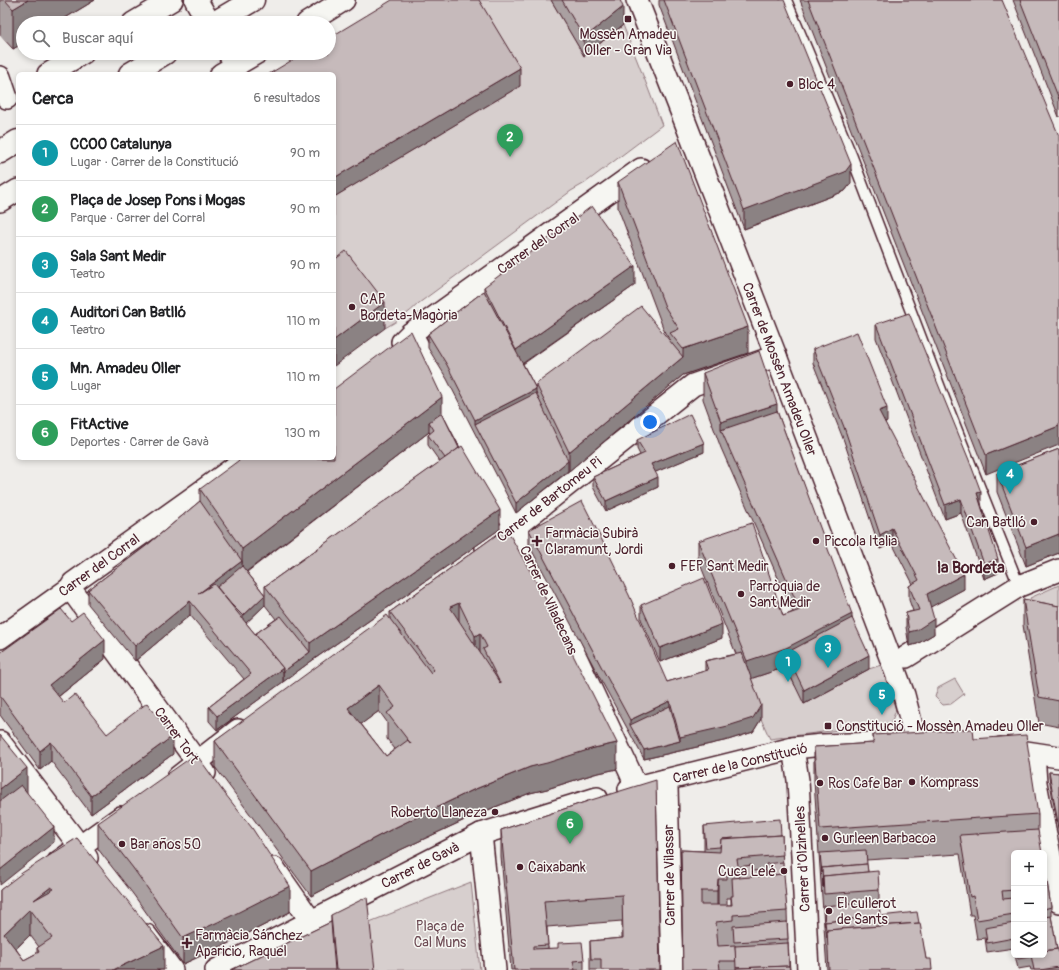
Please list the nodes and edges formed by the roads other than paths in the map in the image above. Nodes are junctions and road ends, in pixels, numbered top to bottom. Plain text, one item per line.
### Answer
1 (172, 0) edge
2 (196, 0) edge
3 (253, 0) edge
4 (344, 0) edge
5 (637, 0) edge
6 (786, 0) edge
7 (145, 16) edge
8 (205, 16) edge
9 (226, 16) edge
10 (318, 16) edge
11 (71, 60) edge
12 (153, 60) edge
13 (239, 60) edge
14 (229, 64) edge
15 (51, 72) edge
16 (133, 72) edge
17 (0, 77) edge
18 (8, 97) edge
19 (16, 142) edge
20 (674, 146) junction
21 (0, 152) edge
22 (16, 191) edge
23 (0, 201) edge
24 (411, 333) junction
25 (385, 355) edge
26 (776, 356) junction
27 (244, 460) edge
28 (515, 527) junction
29 (468, 561) edge
30 (1059, 570) edge
31 (1019, 586) junction
32 (70, 588) junction
33 (0, 638) edge
34 (899, 661) junction
35 (254, 719) edge
36 (916, 741) junction
37 (0, 742) edge
38 (937, 743) edge
39 (985, 746) edge
40 (793, 748) junction
41 (1034, 754) junction
42 (1059, 757) edge
43 (197, 762) junction
44 (665, 780) junction
45 (636, 786) junction
46 (164, 787) edge
47 (217, 790) edge
48 (139, 804) edge
49 (481, 834) junction
50 (80, 846) junction
51 (263, 854) edge
52 (42, 873) edge
53 (99, 873) edge
54 (1059, 902) edge
55 (311, 921) junction
56 (136, 922) edge
57 (172, 970) edge
58 (216, 970) edge
59 (494, 970) edge
60 (672, 970) edge
61 (808, 970) edge

1 - 7 street
2 - 8 main road
3 - 9 main road
4 - 10 street
5 - 20 street, Carrer de Mossèn Amadeu Oller
6 - 31 lane
11 - 15 street
12 - 16 main road
13 - 14 street
17 - 18 street
19 - 21 main road
20 - 24 street, Carrer del Corral
20 - 26 street, Carrer de Mossèn Amadeu Oller
22 - 23 street
24 - 25 street, Carrer del Corral
24 - 28 street, Carrer de Viladecans
26 - 28 street, Carrer de Bartomeu Pi
26 - 34 street, Carrer de Mossèn Amadeu Oller
27 - 32 street, Carrer del Corral
28 - 29 street, Carrer de Bartomeu Pi
28 - 45 street, Carrer de Viladecans
30 - 31 street
31 - 34 street
32 - 33 street, Carrer del Corral
32 - 43 street, Carrer Tort
34 - 36 street, Carrer de Mossèn Amadeu Oller
35 - 43 street
36 - 38 street, Carrer de la Constitució
36 - 40 street, Carrer de la Constitució
37 - 50 street
39 - 41 street
40 - 44 street, Carrer de la Constitució
40 - 61 street, Carrer d'Olzinelles
41 - 42 street
41 - 54 street
43 - 46 street
43 - 47 street, Carrer Tort
44 - 45 street, Carrer de la Constitució
44 - 60 street, Carrer de Vilassar
45 - 49 street, Carrer de Gavà
48 - 50 street
49 - 55 street, Carrer de Gavà
49 - 59 street
50 - 52 street
50 - 53 street
51 - 55 street
55 - 58 street, Carrer de Gavà
56 - 57 street

